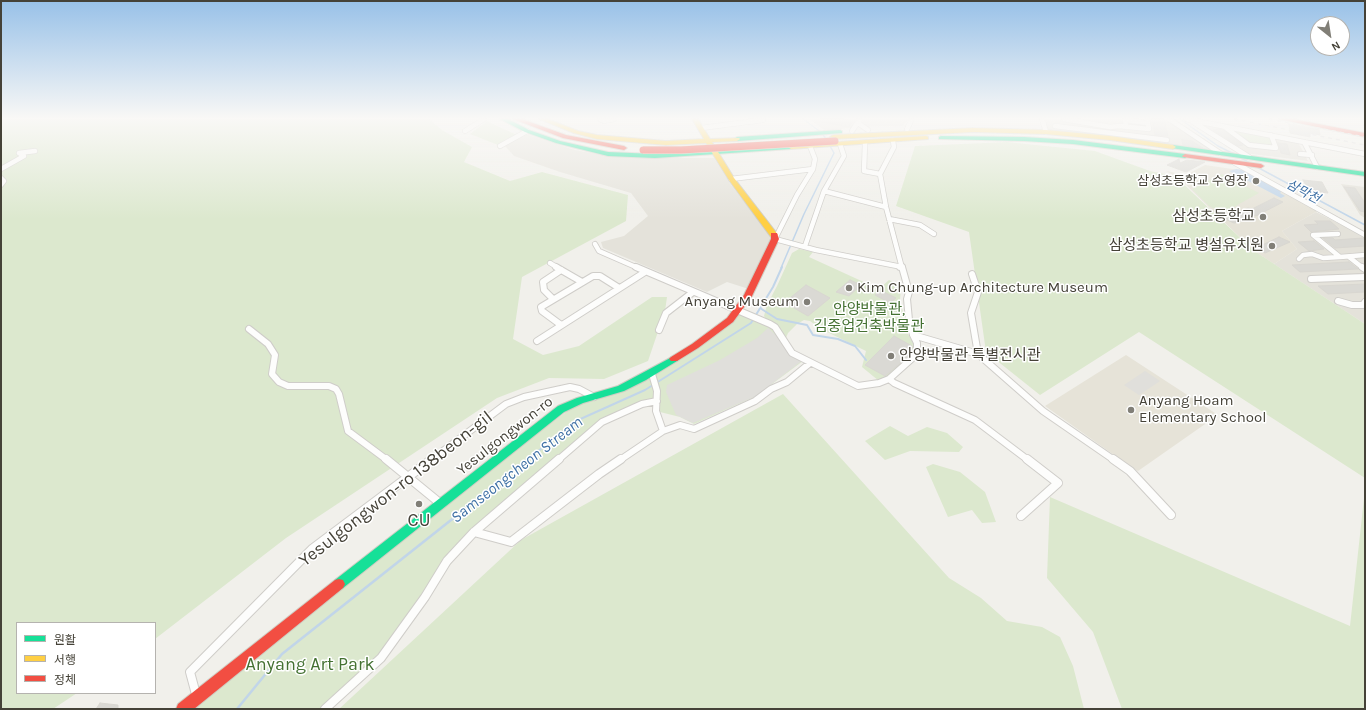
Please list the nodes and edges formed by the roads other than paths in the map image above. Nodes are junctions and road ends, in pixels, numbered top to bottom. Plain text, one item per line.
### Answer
1 (26, 152) edge
2 (600, 152) edge
3 (728, 152) edge
4 (814, 152) edge
5 (842, 152) edge
6 (865, 152) edge
7 (891, 152) edge
8 (1151, 152) edge
9 (1216, 152) edge
10 (1240, 152) edge
11 (1310, 152) edge
12 (716, 153) junction
13 (1222, 153) joint
14 (1300, 154) dead end
15 (1312, 155) junction
16 (1248, 157) junction
17 (1235, 163) junction
18 (1317, 167) junction
19 (1, 169) edge
20 (813, 169) junction
21 (880, 174) junction
22 (1365, 174) edge
23 (1, 178) edge
24 (731, 178) junction
25 (1365, 179) edge
26 (1, 185) edge
27 (824, 191) junction
28 (886, 207) junction
29 (889, 219) junction
30 (934, 234) dead end
31 (1338, 234) dead end
32 (1365, 235) edge
33 (777, 240) junction
34 (595, 244) dead end
35 (805, 246) junction
36 (1365, 255) edge
37 (1340, 257) junction
38 (1349, 257) junction
39 (1299, 259) dead end
40 (550, 263) dead end
41 (902, 267) junction
42 (1365, 269) edge
43 (561, 270) junction
44 (645, 272) junction
45 (972, 274) dead end
46 (1365, 277) edge
47 (1311, 279) dead end
48 (582, 282) junction
49 (619, 288) junction
50 (693, 292) junction
51 (554, 299) junction
52 (1338, 301) dead end
53 (1365, 302) edge
54 (740, 312) junction
55 (561, 325) junction
56 (249, 330) dead end
57 (659, 330) dead end
58 (913, 335) junction
59 (538, 341) dead end
60 (978, 354) junction
61 (810, 363) junction
62 (652, 376) junction
63 (889, 379) junction
64 (594, 397) junction
65 (657, 401) junction
66 (663, 431) junction
67 (408, 476) junction
68 (441, 504) junction
69 (1171, 515) dead end
70 (1022, 516) dead end
71 (474, 532) junction
72 (197, 698) junction
73 (183, 709) edge
74 (325, 709) edge

1 - 19 street
2 - 12 main road
3 - 12 main road
4 - 20 street
5 - 27 street
6 - 21 street
7 - 21 street
8 - 17 main road
9 - 13 main road
10 - 16 street
11 - 15 street
12 - 24 main road
13 - 16 main road
14 - 15 street
15 - 18 street
16 - 18 main road
17 - 25 main road
17 - 32 street
18 - 22 main road
20 - 24 street
20 - 33 street
21 - 28 street
23 - 26 street
24 - 33 main road
27 - 28 street
27 - 35 street
28 - 29 street
29 - 30 street
29 - 41 street
31 - 37 street
33 - 35 street
33 - 54 main road, Yesulgongwon-ro
34 - 44 street
35 - 41 street
36 - 38 street
37 - 38 street
37 - 39 street
38 - 42 street
40 - 43 street
41 - 58 street
43 - 48 street
43 - 51 street
44 - 49 street
44 - 50 street
45 - 60 street
46 - 47 street
48 - 49 street
48 - 51 street
49 - 55 street
50 - 54 street
50 - 57 street
51 - 55 street
52 - 53 street
54 - 61 street
54 - 62 main road, Yesulgongwon-ro
55 - 59 street
56 - 67 street
58 - 60 street
58 - 63 street
60 - 69 street
61 - 63 street
61 - 66 street
62 - 64 main road, Yesulgongwon-ro
62 - 65 street
63 - 70 street
64 - 67 street, Yesulgongwon-ro 138beon-gil
64 - 68 main road, Yesulgongwon-ro
65 - 66 street
65 - 71 street
66 - 71 street
67 - 68 street
67 - 72 street, Yesulgongwon-ro 138beon-gil
68 - 72 main road, Yesulgongwon-ro
71 - 74 street
72 - 73 main road, Yesulgongwon-ro

